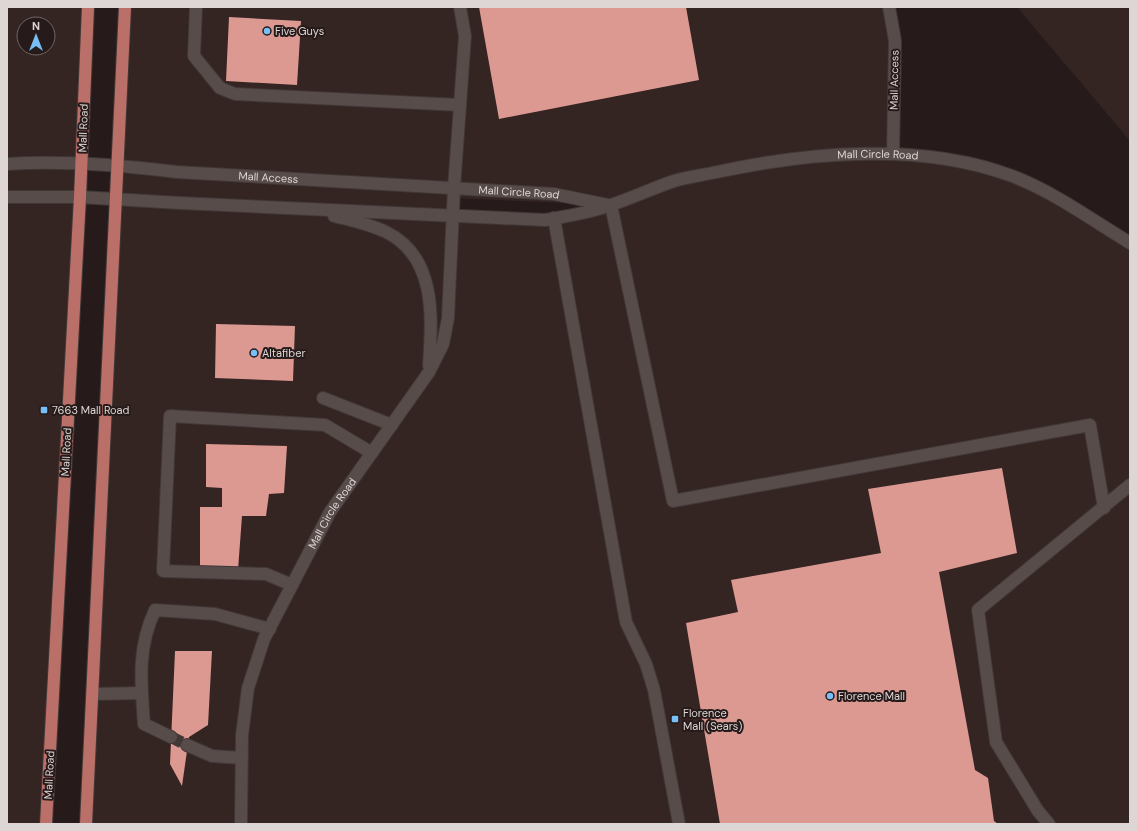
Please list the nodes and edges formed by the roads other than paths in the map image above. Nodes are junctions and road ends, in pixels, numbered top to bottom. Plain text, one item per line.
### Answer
1 (88, 7) edge
2 (125, 7) edge
3 (196, 7) edge
4 (460, 7) edge
5 (889, 7) edge
6 (460, 105) junction
7 (893, 154) junction
8 (82, 163) junction
9 (7, 164) edge
10 (118, 165) junction
11 (454, 188) junction
12 (7, 197) edge
13 (80, 197) junction
14 (117, 199) junction
15 (611, 205) junction
16 (311, 210) junction
17 (453, 216) junction
18 (554, 218) junction
19 (1130, 243) edge
20 (429, 372) junction
21 (322, 398) dead end
22 (392, 425) junction
23 (372, 453) junction
24 (1130, 485) edge
25 (1104, 508) junction
26 (292, 585) junction
27 (270, 629) junction
28 (142, 693) junction
29 (93, 694) junction
30 (171, 737) tunnel mouth
31 (187, 745) tunnel mouth
32 (242, 758) junction
33 (46, 824) edge
34 (86, 824) edge
35 (241, 824) edge
36 (679, 824) edge
37 (1049, 824) edge

1 - 8 main road, Mall Road
2 - 10 main road
3 - 6 street
4 - 6 street
5 - 7 street, Mall Access
6 - 11 street
7 - 15 street, Mall Circle Road
7 - 19 street, Mall Circle Road
8 - 9 street, Mall Access
8 - 10 street, Mall Access
8 - 13 main road, Mall Road
10 - 11 street, Mall Access
10 - 14 main road
11 - 15 street, Mall Circle Road
11 - 17 street, Mall Circle Road
12 - 13 street
13 - 14 street
13 - 33 main road, Mall Road
14 - 16 street
14 - 29 main road
15 - 18 street, Mall Circle Road
15 - 25 street
16 - 17 street
16 - 20 street
17 - 18 street, Mall Circle Road
17 - 20 street, Mall Circle Road
18 - 36 street
20 - 22 street, Mall Circle Road
21 - 22 street
22 - 23 street, Mall Circle Road
23 - 26 street, Mall Circle Road
23 - 26 street
24 - 25 street
25 - 37 street
26 - 27 street, Mall Circle Road
27 - 28 street
27 - 32 street, Mall Circle Road
28 - 29 street
28 - 30 street
29 - 34 main road
31 - 32 street
32 - 35 street, Mall Circle Road

